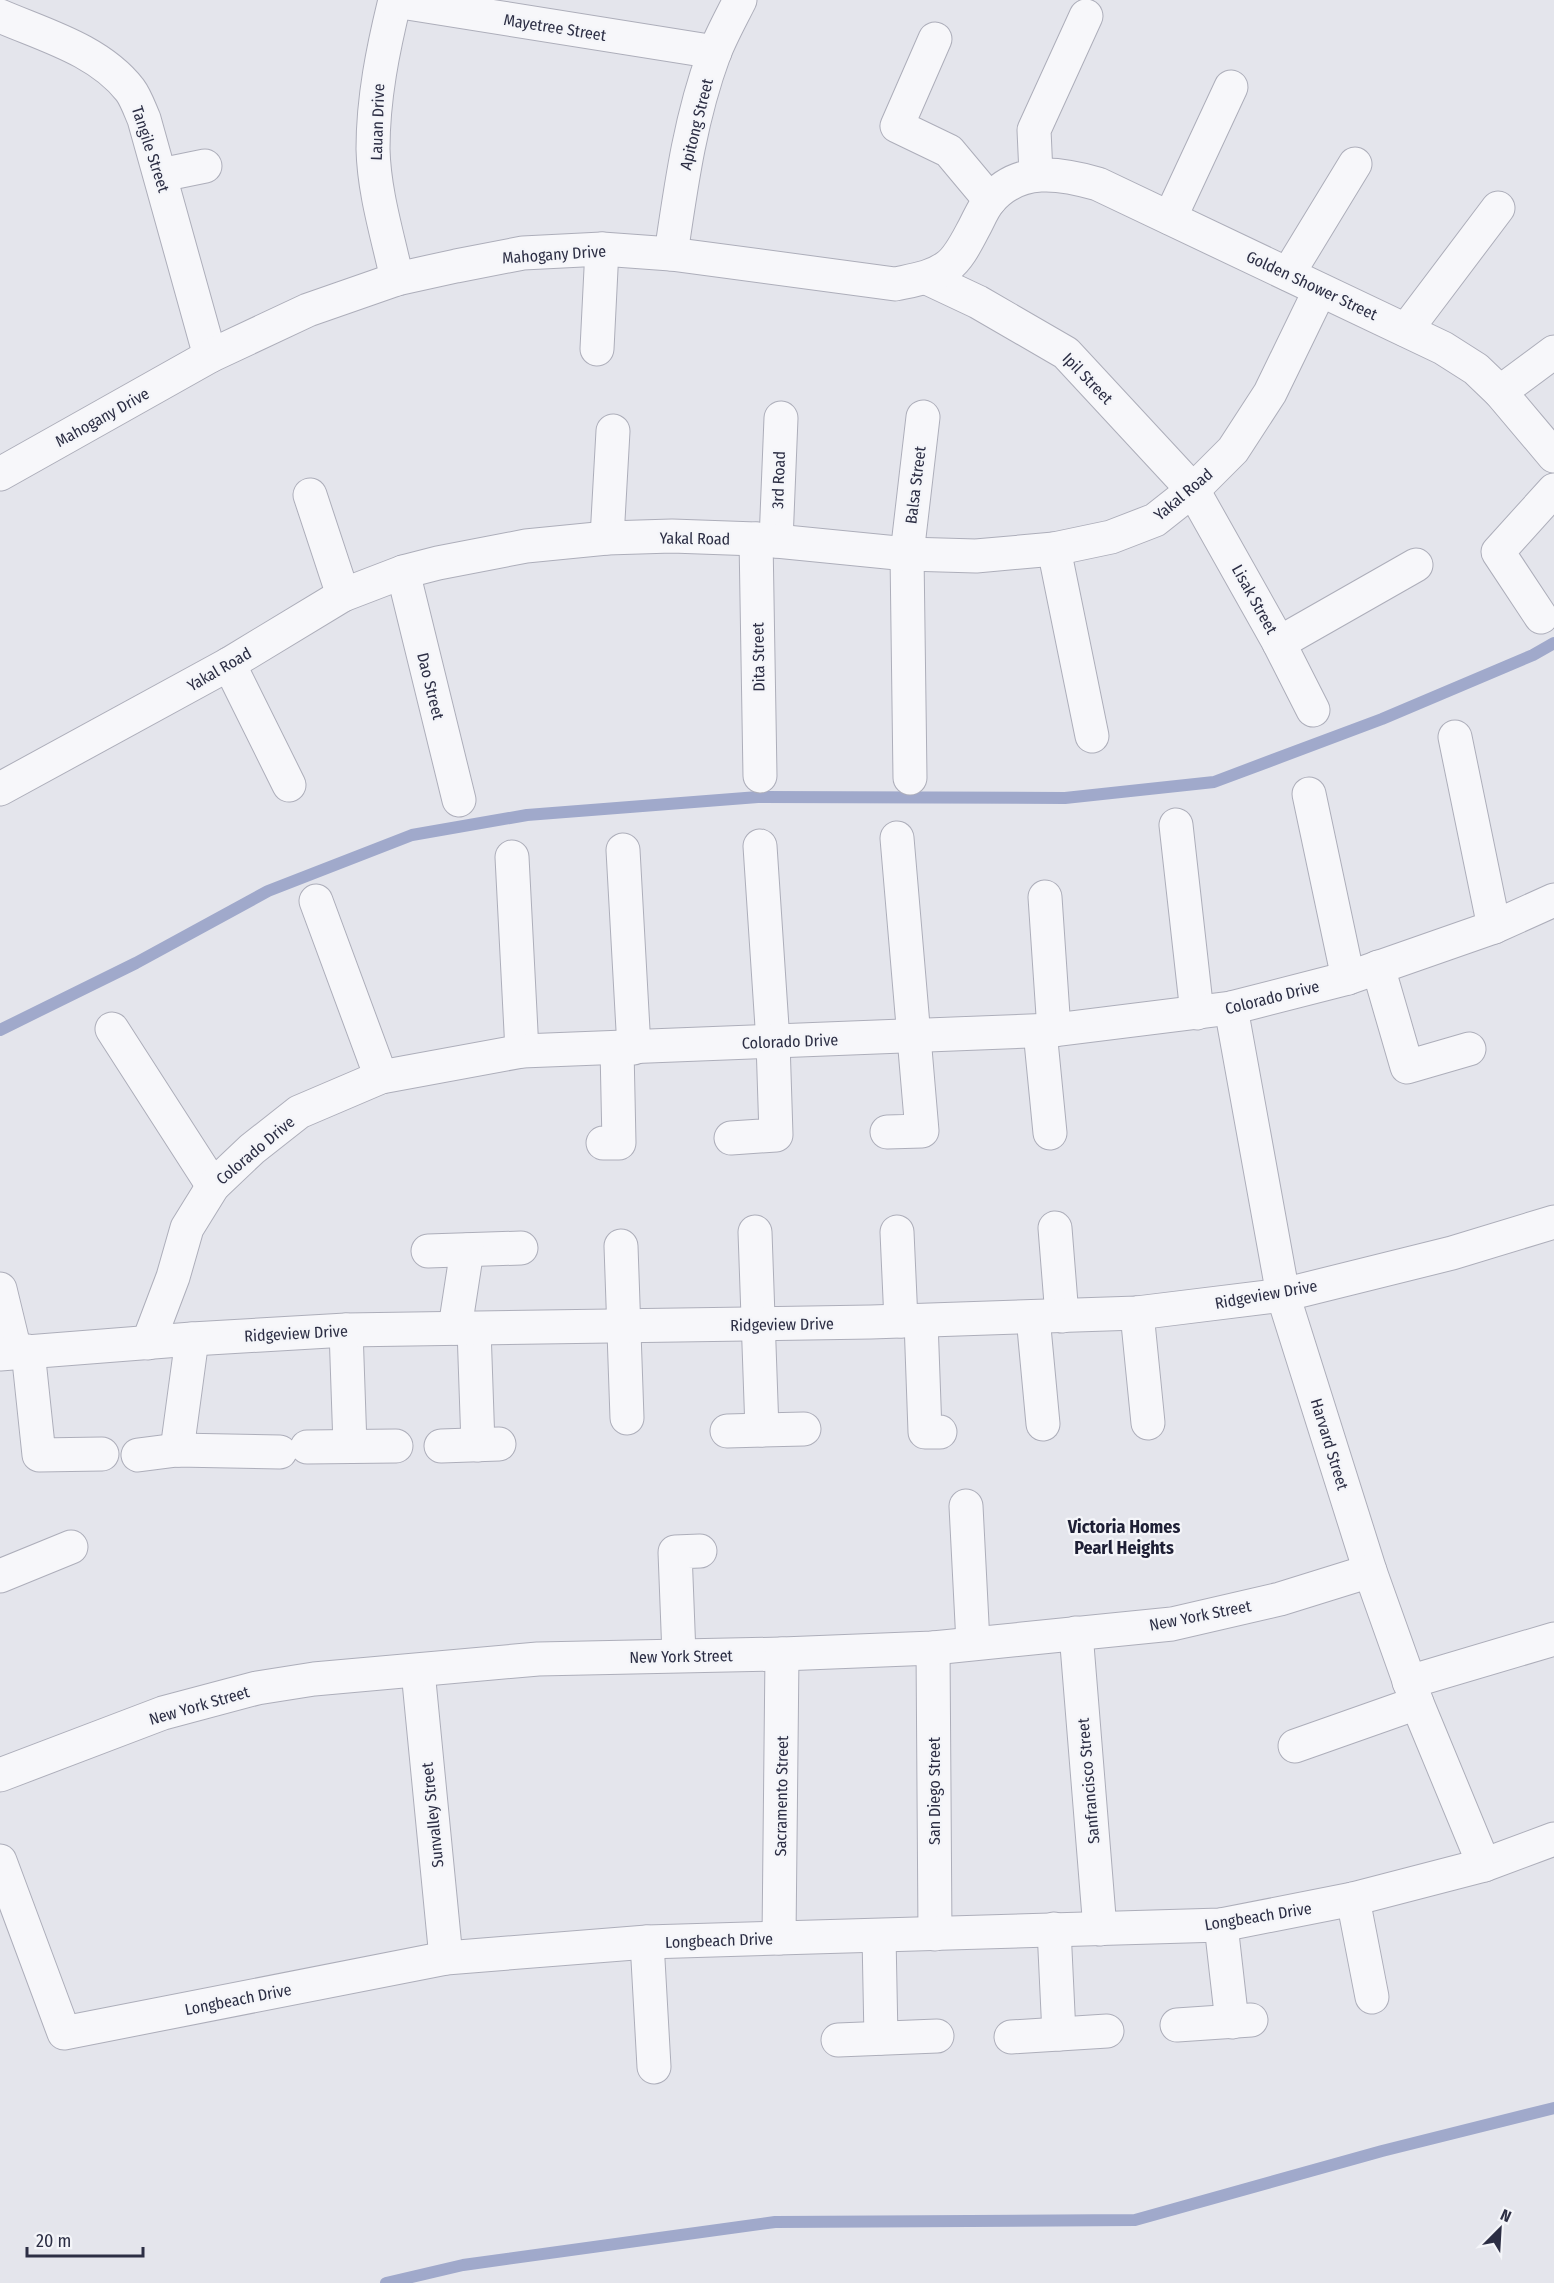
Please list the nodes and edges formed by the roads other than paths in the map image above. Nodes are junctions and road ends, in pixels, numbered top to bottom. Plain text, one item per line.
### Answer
1 (395, 0) edge
2 (740, 0) edge
3 (0, 16) edge
4 (1086, 16) dead end
5 (935, 39) dead end
6 (715, 52) junction
7 (1231, 87) dead end
8 (1355, 164) dead end
9 (205, 165) dead end
10 (1036, 174) junction
11 (161, 175) junction
12 (990, 200) junction
13 (1498, 208) dead end
14 (1170, 218) junction
15 (602, 249) junction
16 (671, 254) junction
17 (1288, 274) junction
18 (927, 278) junction
19 (397, 279) junction
20 (1320, 290) junction
21 (1407, 330) junction
22 (597, 349) dead end
23 (1554, 352) edge
24 (210, 356) junction
25 (1500, 392) junction
26 (923, 417) dead end
27 (781, 418) dead end
28 (613, 431) dead end
29 (1554, 456) edge
30 (0, 474) edge
31 (1193, 490) junction
32 (1554, 490) edge
33 (310, 495) dead end
34 (607, 538) junction
35 (766, 540) junction
36 (1054, 549) junction
37 (907, 554) junction
38 (1416, 565) dead end
39 (403, 572) junction
40 (342, 595) junction
41 (1541, 617) dead end
42 (1279, 643) junction
43 (229, 664) junction
44 (1313, 710) dead end
45 (1092, 736) dead end
46 (1455, 737) dead end
47 (760, 776) dead end
48 (910, 778) dead end
49 (289, 785) dead end
50 (0, 789) edge
51 (1309, 794) dead end
52 (459, 800) dead end
53 (1176, 825) dead end
54 (897, 838) dead end
55 (760, 846) dead end
56 (623, 850) dead end
57 (512, 857) dead end
58 (1045, 897) dead end
59 (1554, 900) edge
60 (316, 901) dead end
61 (1494, 927) junction
62 (1363, 972) junction
63 (1231, 1008) junction
64 (1197, 1013) junction
65 (112, 1029) dead end
66 (1047, 1031) junction
67 (913, 1037) junction
68 (773, 1042) junction
69 (625, 1048) junction
70 (1469, 1049) dead end
71 (522, 1051) junction
72 (381, 1077) junction
73 (887, 1132) dead end
74 (1050, 1133) dead end
75 (731, 1138) dead end
76 (603, 1143) dead end
77 (213, 1186) junction
78 (1554, 1222) edge
79 (1055, 1228) dead end
80 (755, 1232) dead end
81 (897, 1232) dead end
82 (621, 1246) dead end
83 (520, 1248) dead end
84 (467, 1250) junction
85 (428, 1251) dead end
86 (0, 1289) edge
87 (1283, 1295) junction
88 (1137, 1313) junction
89 (1048, 1316) junction
90 (911, 1321) junction
91 (757, 1324) junction
92 (624, 1327) junction
93 (464, 1329) junction
94 (346, 1330) junction
95 (192, 1339) junction
96 (148, 1342) junction
97 (14, 1352) edge
98 (627, 1418) dead end
99 (1148, 1423) dead end
100 (1042, 1424) dead end
101 (762, 1430) junction
102 (804, 1430) dead end
103 (726, 1431) dead end
104 (940, 1432) dead end
105 (350, 1446) junction
106 (396, 1446) dead end
107 (441, 1446) dead end
108 (177, 1450) junction
109 (102, 1454) dead end
110 (138, 1455) dead end
111 (966, 1506) dead end
112 (71, 1547) dead end
113 (700, 1551) dead end
114 (1370, 1570) junction
115 (0, 1576) edge
116 (1076, 1633) junction
117 (1554, 1640) edge
118 (973, 1643) junction
119 (933, 1648) junction
120 (782, 1654) junction
121 (679, 1655) junction
122 (418, 1671) junction
123 (1413, 1692) junction
124 (1295, 1746) dead end
125 (0, 1775) edge
126 (1554, 1839) edge
127 (0, 1861) edge
128 (1484, 1864) junction
129 (1353, 1899) junction
130 (1221, 1925) junction
131 (1054, 1929) junction
132 (1100, 1929) junction
133 (935, 1934) junction
134 (879, 1936) junction
135 (779, 1938) junction
136 (647, 1942) junction
137 (446, 1958) junction
138 (1372, 1997) dead end
139 (1177, 2025) dead end
140 (1107, 2031) dead end
141 (1059, 2034) junction
142 (937, 2036) dead end
143 (1011, 2037) dead end
144 (881, 2038) junction
145 (838, 2040) dead end
146 (654, 2067) dead end

1 - 6 street, Mayetree Street
1 - 19 street, Lauan Drive
2 - 6 street, Apitong Street
3 - 11 street, Tangile Street
4 - 10 street
5 - 12 street
6 - 16 street, Apitong Street
7 - 14 street
8 - 17 street
9 - 11 street
10 - 12 street, Mahogany Drive
10 - 14 street, Golden Shower Street
11 - 24 street, Tangile Street
12 - 18 street, Mahogany Drive
13 - 21 street
14 - 17 street, Golden Shower Street
15 - 16 street, Mahogany Drive
15 - 19 street, Mahogany Drive
15 - 22 street
16 - 18 street, Mahogany Drive
17 - 20 street, Golden Shower Street
18 - 31 street, Ipil Street
19 - 24 street, Mahogany Drive
20 - 21 street, Golden Shower Street
20 - 31 street, Yakal Road
21 - 25 street, Golden Shower Street
23 - 25 street
24 - 30 street, Mahogany Drive
25 - 29 street, Golden Shower Street
26 - 37 street, Balsa Street
27 - 35 street, 3rd Road
28 - 34 street
31 - 36 street, Yakal Road
31 - 42 street, Lisak Street
32 - 41 street
33 - 40 street
34 - 35 street, Yakal Road
34 - 39 street, Yakal Road
35 - 37 street, Yakal Road
35 - 47 street, Dita Street
36 - 37 street, Yakal Road
36 - 45 street
37 - 48 street, Balsa Street
38 - 42 street
39 - 40 street, Yakal Road
39 - 52 street, Dao Street
40 - 43 street, Yakal Road
42 - 44 street, Lisak Street
43 - 49 street
43 - 50 street, Yakal Road
46 - 61 street
51 - 62 street
53 - 64 street
54 - 67 street
55 - 68 street
56 - 69 street
57 - 71 street
58 - 66 street
59 - 61 street, Colorado Drive
60 - 72 street
61 - 62 street, Colorado Drive
62 - 63 street, Colorado Drive
62 - 70 street
63 - 64 street, Colorado Drive
63 - 87 street, Harvard Street
64 - 66 street, Colorado Drive
65 - 77 street
66 - 67 street, Colorado Drive
66 - 74 street
67 - 68 street, Colorado Drive
67 - 73 street
68 - 69 street, Colorado Drive
68 - 75 street
69 - 71 street, Colorado Drive
69 - 76 street
71 - 72 street, Colorado Drive
72 - 77 street, Colorado Drive
77 - 96 street, Colorado Drive
78 - 87 street, Ridgeview Drive
79 - 89 street
80 - 91 street
81 - 90 street
82 - 92 street
83 - 84 street
84 - 85 street
84 - 93 street
86 - 97 street
87 - 88 street, Ridgeview Drive
87 - 114 street, Harvard Street
88 - 89 street, Ridgeview Drive
88 - 99 street
89 - 90 street, Ridgeview Drive
89 - 100 street
90 - 91 street, Ridgeview Drive
90 - 104 street
91 - 92 street, Ridgeview Drive
91 - 101 street
92 - 93 street, Ridgeview Drive
92 - 98 street
93 - 94 street, Ridgeview Drive
93 - 107 street
94 - 95 street, Ridgeview Drive
94 - 105 street
95 - 96 street, Ridgeview Drive
95 - 108 street
96 - 97 street, Ridgeview Drive
97 - 109 street
101 - 102 street
101 - 103 street
105 - 106 street
105 - 108 street
108 - 110 street
111 - 118 street
112 - 115 street
113 - 121 street
114 - 116 street, New York Street
114 - 123 street, Harvard Street
116 - 118 street, New York Street
116 - 132 street, Sanfrancisco Street
117 - 123 street
118 - 119 street, New York Street
119 - 120 street, New York Street
119 - 133 street, San Diego Street
120 - 121 street, New York Street
120 - 135 street, Sacramento Street
121 - 122 street, New York Street
122 - 125 street, New York Street
122 - 137 street, Sunvalley Street
123 - 124 street
123 - 128 street, Harvard Street
126 - 128 street, Longbeach Drive
127 - 137 street, Longbeach Drive
128 - 129 street, Longbeach Drive
129 - 130 street, Longbeach Drive
129 - 138 street
130 - 132 street, Longbeach Drive
130 - 139 street
131 - 132 street, Longbeach Drive
131 - 133 street, Longbeach Drive
131 - 141 street
133 - 134 street, Longbeach Drive
134 - 135 street, Longbeach Drive
134 - 144 street
135 - 136 street, Longbeach Drive
136 - 137 street, Longbeach Drive
136 - 146 street
140 - 141 street
141 - 143 street
142 - 144 street
144 - 145 street

